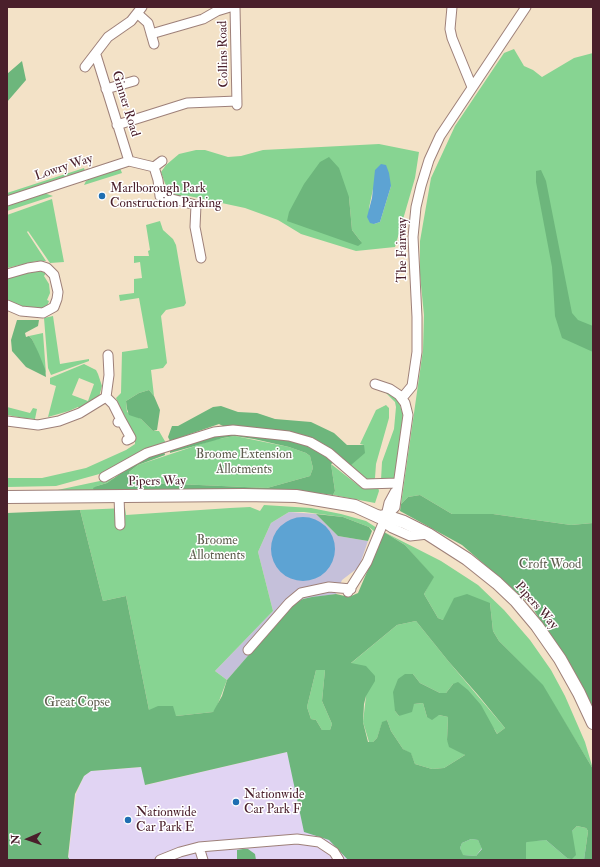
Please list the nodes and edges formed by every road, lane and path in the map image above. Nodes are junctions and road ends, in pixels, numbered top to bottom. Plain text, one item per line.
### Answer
1 (230, 7) edge
2 (235, 7) edge
3 (452, 7) edge
4 (526, 7) edge
5 (140, 10) edge
6 (151, 34) junction
7 (154, 44) dead end
8 (96, 55) junction
9 (85, 67) dead end
10 (134, 81) dead end
11 (472, 87) junction
12 (106, 89) junction
13 (117, 125) junction
14 (162, 161) dead end
15 (133, 162) junction
16 (154, 167) junction
17 (7, 201) edge
18 (201, 258) dead end
19 (7, 274) edge
20 (7, 304) edge
21 (108, 355) dead end
22 (375, 384) dead end
23 (106, 397) junction
24 (402, 398) junction
25 (7, 421) edge
26 (127, 440) dead end
27 (104, 477) dead end
28 (398, 486) junction
29 (119, 496) junction
30 (7, 497) edge
31 (386, 516) junction
32 (120, 525) dead end
33 (248, 650) dead end
34 (593, 723) edge
35 (199, 847) junction
36 (160, 860) edge
37 (204, 860) edge
38 (339, 860) edge

1 - 6 street, Collins Road
2 - 13 street, Collins Road
3 - 11 street
4 - 11 street, The Fairway
5 - 6 street
5 - 8 street
6 - 7 street
8 - 9 street
8 - 12 street, Ginner Road
10 - 12 street
11 - 24 street, The Fairway
12 - 13 street, Ginner Road
13 - 15 street, Ginner Road
14 - 16 street
15 - 16 street
15 - 17 street, Lowry Way
16 - 18 street
19 - 20 street
21 - 23 street
22 - 24 street
23 - 25 street
23 - 26 street
24 - 28 street
27 - 28 street
28 - 31 street
29 - 30 main road, Pipers Way
29 - 31 main road, Pipers Way
29 - 32 street
31 - 33 street
31 - 34 main road, Pipers Way
35 - 36 street
35 - 37 street
35 - 38 street

